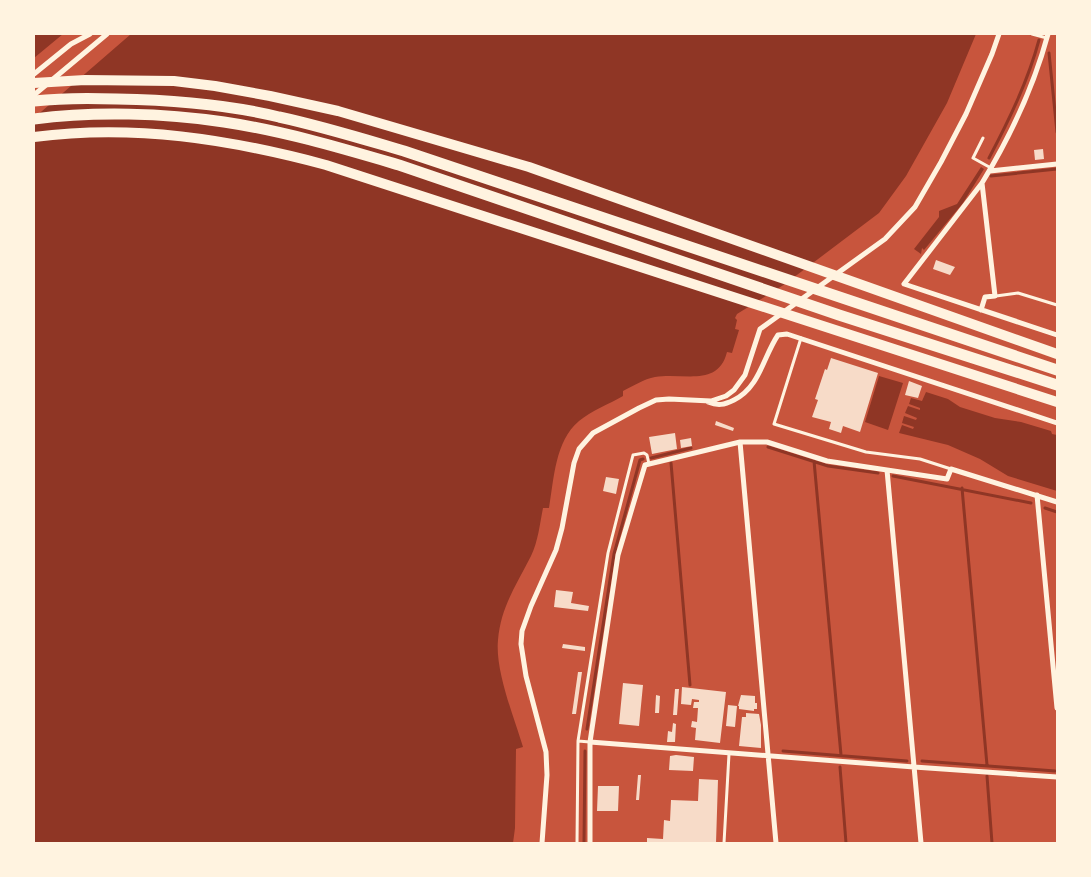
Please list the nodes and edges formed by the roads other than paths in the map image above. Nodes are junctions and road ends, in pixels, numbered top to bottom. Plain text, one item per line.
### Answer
1 (90, 34) edge
2 (107, 34) edge
3 (1000, 34) edge
4 (1032, 34) edge
5 (1047, 36) edge
6 (34, 74) edge
7 (34, 84) edge
8 (34, 95) edge
9 (34, 101) edge
10 (34, 119) edge
11 (34, 137) edge
12 (983, 138) dead end
13 (1057, 164) edge
14 (991, 169) junction
15 (982, 183) junction
16 (995, 296) junction
17 (1057, 305) edge
18 (981, 310) junction
19 (1057, 335) edge
20 (801, 338) junction
21 (1057, 354) edge
22 (1057, 370) edge
23 (1057, 385) edge
24 (700, 400) junction
25 (1057, 402) edge
26 (1057, 423) edge
27 (740, 442) junction
28 (648, 464) junction
29 (951, 469) junction
30 (887, 470) junction
31 (1037, 495) junction
32 (1057, 502) edge
33 (1057, 708) edge
34 (578, 742) junction
35 (590, 742) junction
36 (729, 754) junction
37 (769, 757) junction
38 (914, 767) junction
39 (1057, 777) edge
40 (542, 843) edge
41 (578, 843) edge
42 (590, 843) edge
43 (724, 843) edge
44 (776, 843) edge
45 (921, 843) edge

1 - 6 street
2 - 8 street
3 - 24 street
4 - 5 lane
5 - 14 street
7 - 21 highway
9 - 22 highway
10 - 23 highway
11 - 25 highway
12 - 14 lane
13 - 14 street
14 - 15 street
15 - 16 street
15 - 18 street
16 - 17 lane
16 - 18 street
18 - 19 street
20 - 24 street
20 - 26 street
20 - 29 lane
24 - 40 street
27 - 28 street
27 - 30 street
27 - 37 street
28 - 34 lane
28 - 35 street
29 - 30 street
29 - 31 street
30 - 38 street
31 - 32 street
31 - 33 street
34 - 35 lane
34 - 41 lane
35 - 36 street
35 - 42 street
36 - 37 street
36 - 43 lane
37 - 38 street
37 - 44 street
38 - 39 street
38 - 45 street

